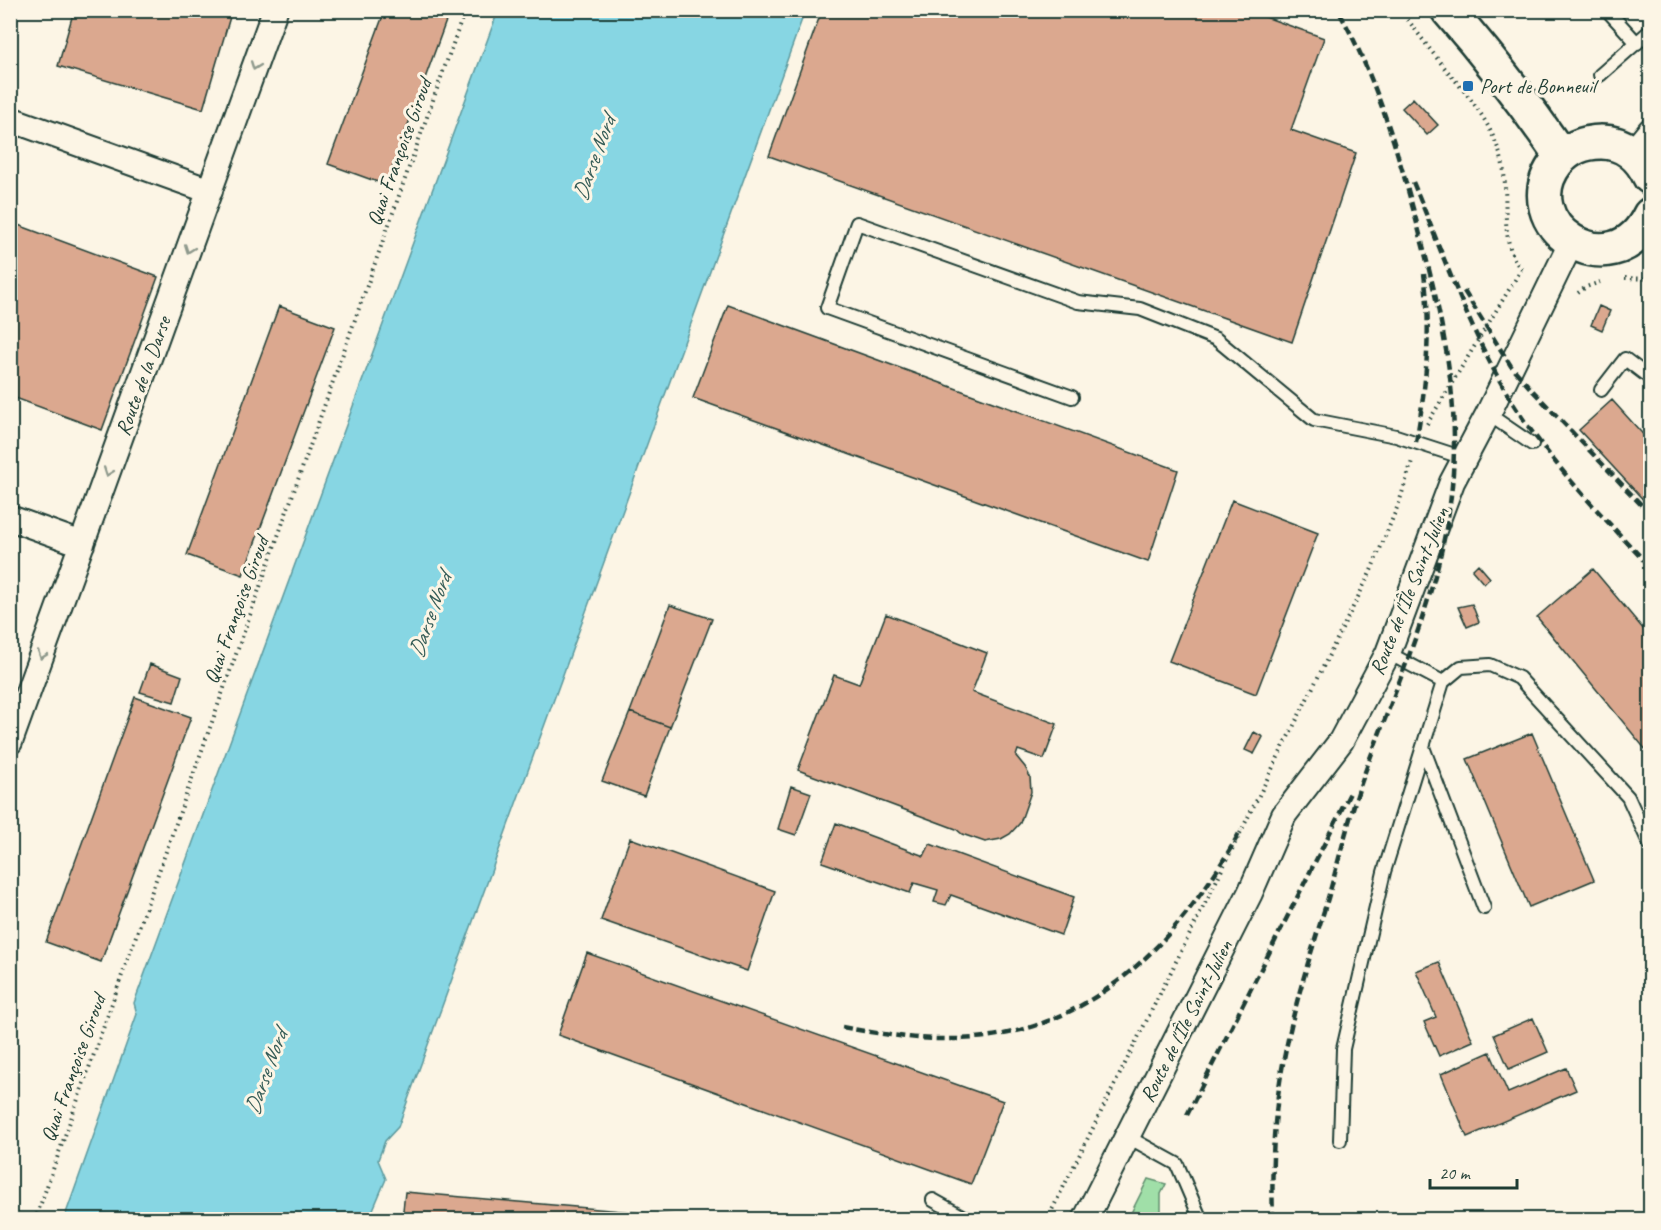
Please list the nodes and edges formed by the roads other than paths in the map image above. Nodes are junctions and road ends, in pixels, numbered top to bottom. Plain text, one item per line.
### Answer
1 (275, 10) edge
2 (1448, 10) edge
3 (1607, 10) edge
4 (1650, 31) edge
5 (1637, 43) junction
6 (1600, 75) dead end
7 (10, 119) edge
8 (1644, 153) edge
9 (1562, 156) junction
10 (210, 191) junction
11 (1645, 235) edge
12 (1571, 243) junction
13 (1650, 378) edge
14 (1601, 390) dead end
15 (1072, 397) dead end
16 (1488, 414) junction
17 (1532, 444) dead end
18 (1464, 458) junction
19 (10, 518) edge
20 (82, 544) junction
21 (1388, 653) junction
22 (1443, 682) junction
23 (10, 742) edge
24 (1423, 747) junction
25 (1650, 846) edge
26 (1484, 908) dead end
27 (1128, 1137) junction
28 (1340, 1140) dead end
29 (933, 1200) dead end
30 (969, 1220) edge
31 (1085, 1220) edge
32 (1201, 1220) edge

1 -> 10 street, Route de la Darse
2 - 9 main road
3 - 5 lane
4 - 5 lane
5 - 6 lane
7 - 10 street
8 - 9 main road
9 - 12 main road
10 -> 20 street, Route de la Darse
11 - 12 main road
12 - 16 street, Route de l'Île Saint-Julien
13 - 14 lane
15 - 18 lane
16 - 17 lane
16 - 18 street, Route de l'Île Saint-Julien
18 - 21 street, Route de l'Île Saint-Julien
19 - 20 street
20 -> 23 street, Route de la Darse
21 - 22 lane
21 - 27 street, Route de l'Île Saint-Julien
22 - 24 lane
22 - 25 lane
24 - 26 lane
24 - 28 lane
27 - 31 street, Route de l'Île Saint-Julien
27 - 32 lane
29 - 30 lane

